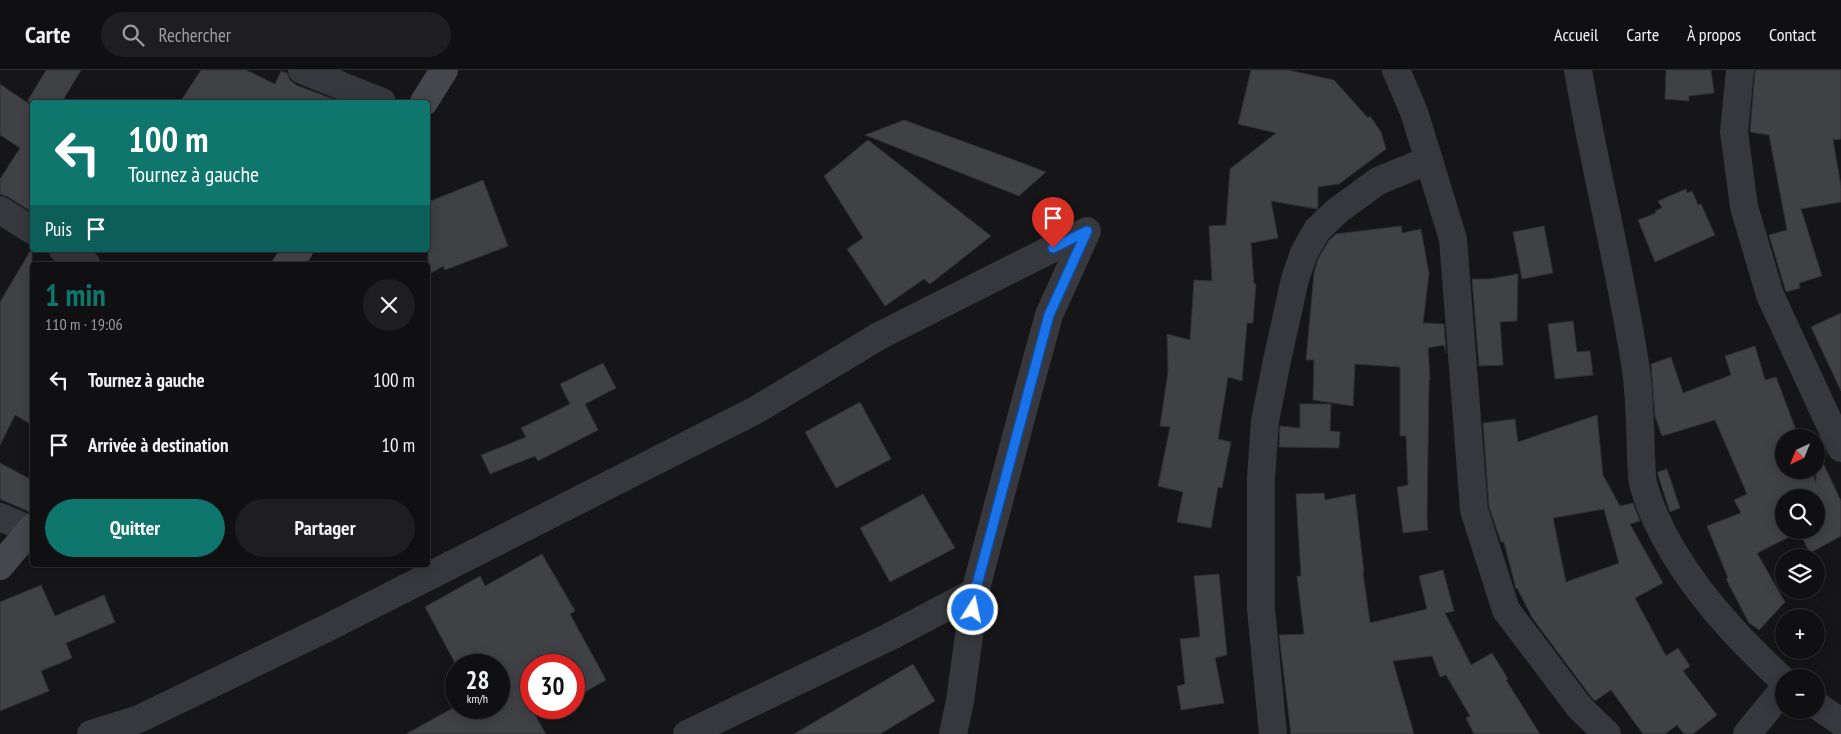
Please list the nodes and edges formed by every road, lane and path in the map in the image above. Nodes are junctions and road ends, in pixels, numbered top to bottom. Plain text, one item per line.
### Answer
1 (302, 70) edge
2 (444, 70) edge
3 (1396, 70) edge
4 (1578, 70) edge
5 (1740, 70) edge
6 (377, 100) edge
7 (425, 100) edge
8 (1429, 160) junction
9 (0, 210) edge
10 (30, 229) edge
11 (67, 252) edge
12 (297, 252) edge
13 (82, 262) edge
14 (289, 262) edge
15 (1841, 448) edge
16 (0, 517) edge
17 (30, 528) edge
18 (30, 531) edge
19 (0, 566) edge
20 (975, 592) junction
21 (1775, 673) edge
22 (1775, 700) edge
23 (1825, 711) edge
24 (1841, 722) edge
25 (91, 734) edge
26 (687, 734) edge
27 (952, 734) edge
28 (1273, 734) edge
29 (1606, 734) edge
30 (1747, 734) edge

1 - 6 street
2 - 7 street
3 - 8 street
4 - 21 street
5 - 15 street
8 - 28 street
8 - 29 street
9 - 10 street
11 - 13 street
12 - 14 street
16 - 17 street
18 - 19 street
20 - 25 street
20 - 26 street
20 - 27 street
22 - 30 street
23 - 24 street

